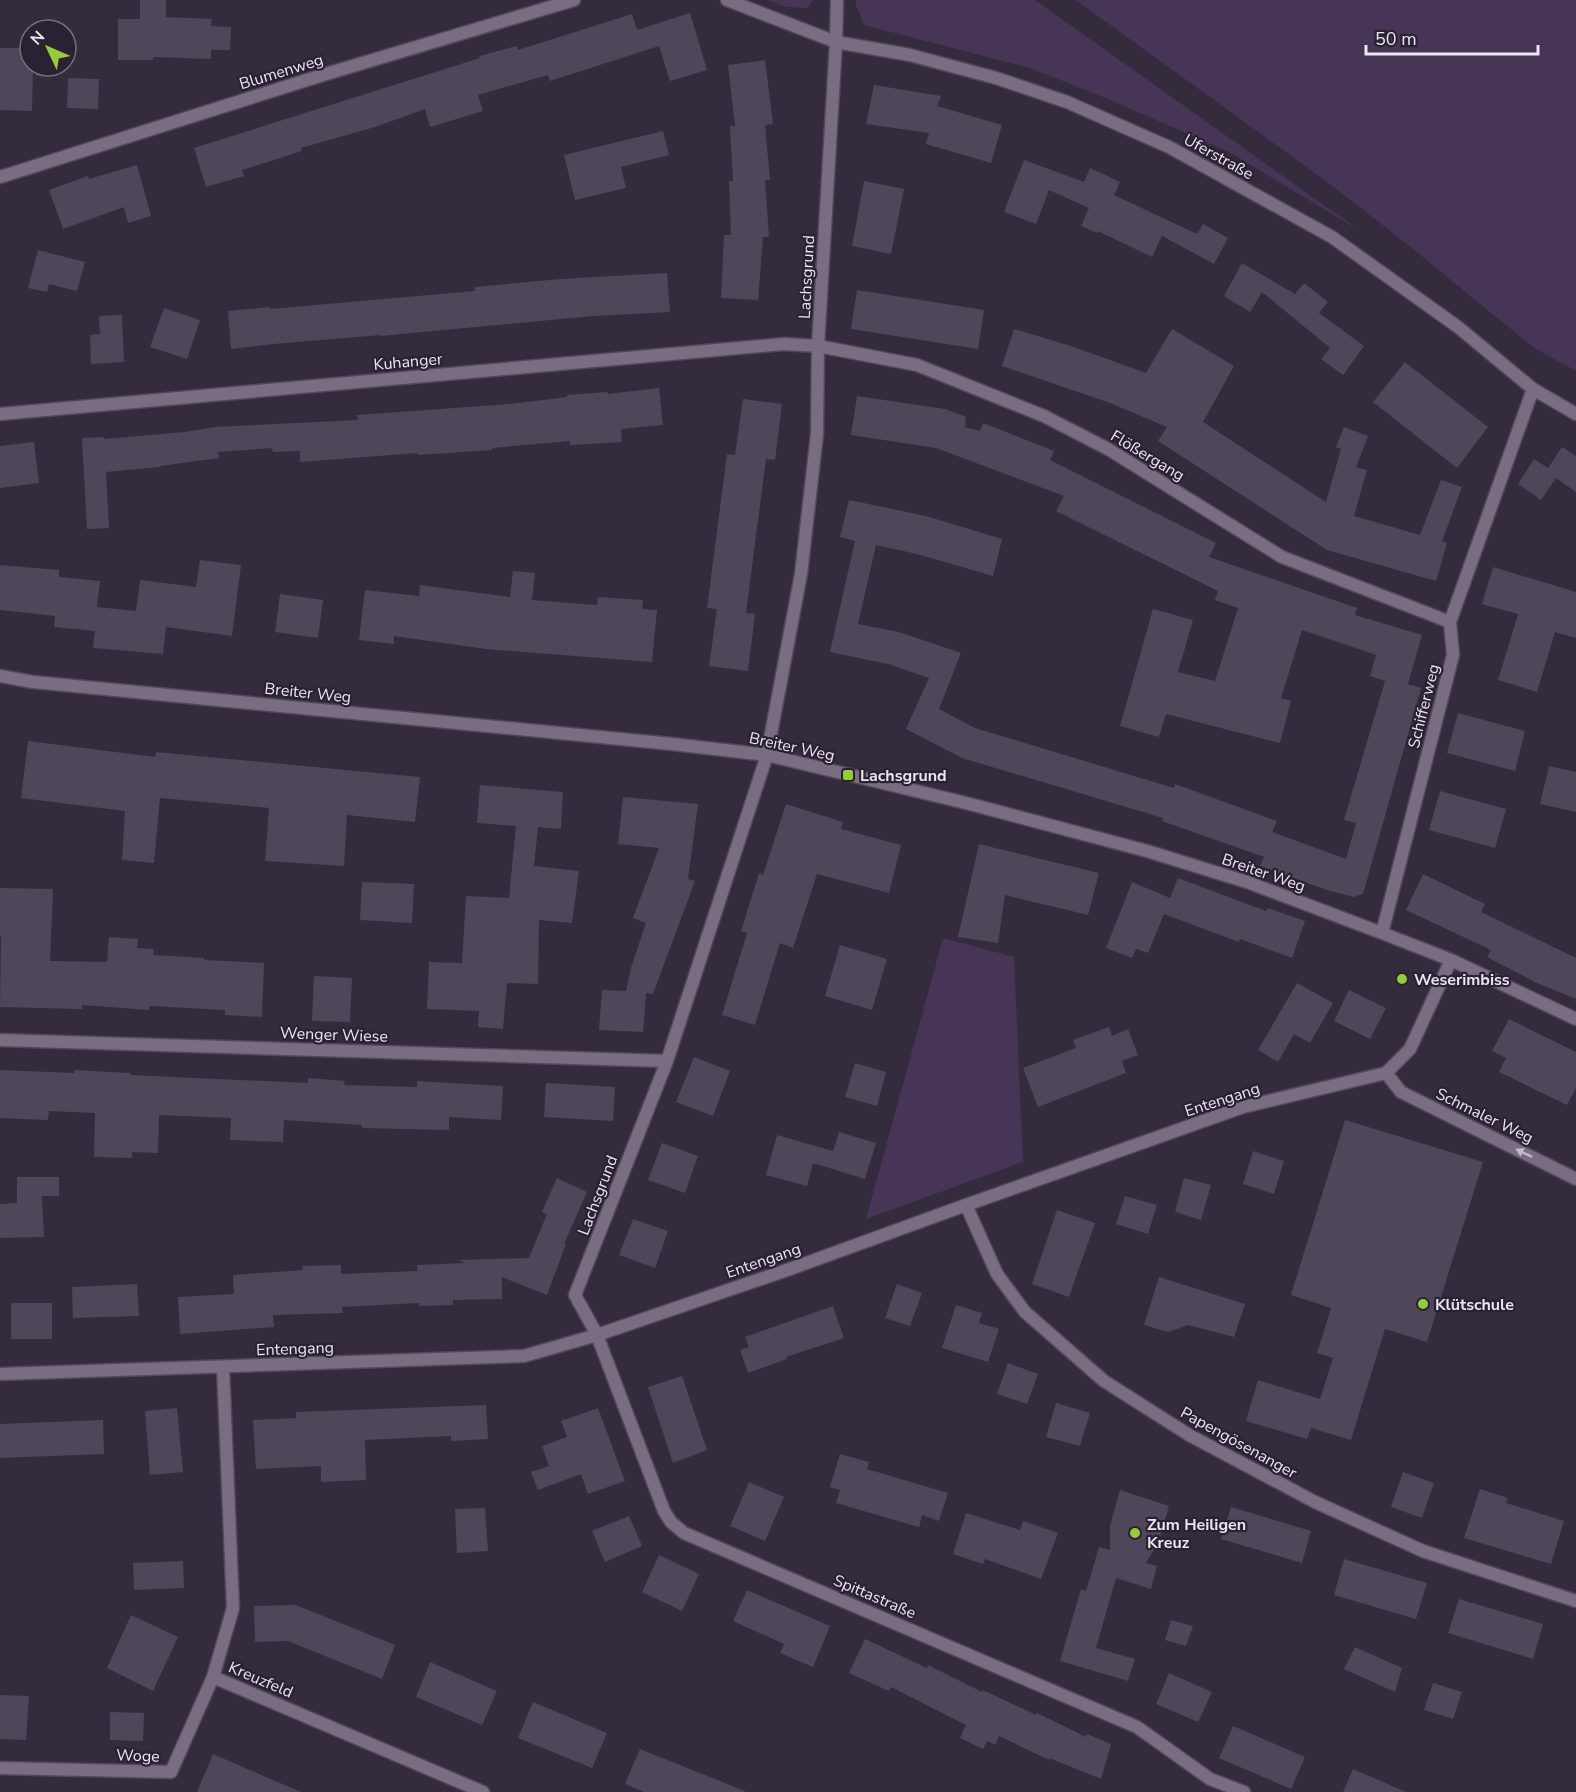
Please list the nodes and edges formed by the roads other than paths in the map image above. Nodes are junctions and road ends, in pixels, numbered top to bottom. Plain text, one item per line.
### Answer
1 (574, 0) edge
2 (727, 0) edge
3 (837, 0) edge
4 (836, 42) junction
5 (0, 177) edge
6 (818, 346) junction
7 (1533, 389) junction
8 (0, 414) edge
9 (1576, 414) edge
10 (1450, 622) junction
11 (0, 676) edge
12 (766, 755) junction
13 (1382, 933) junction
14 (1451, 960) junction
15 (1576, 1019) edge
16 (0, 1040) edge
17 (667, 1061) junction
18 (1386, 1073) junction
19 (1576, 1179) edge
20 (966, 1205) junction
21 (597, 1335) junction
22 (223, 1367) junction
23 (0, 1374) edge
24 (1576, 1601) edge
25 (213, 1677) junction
26 (0, 1768) edge
27 (483, 1792) edge
28 (1244, 1792) edge

1 - 5 street, Blumenweg
2 - 4 street
3 - 4 street
4 - 6 street, Lachsgrund
4 - 7 street, Uferstraße
6 - 8 street, Kuhanger
6 - 10 street, Flößergang
6 - 12 street, Lachsgrund
7 - 9 street, Uferstraße
7 - 10 street, Schifferweg
10 - 13 street, Schifferweg
11 - 12 street, Breiter Weg
12 - 13 street, Breiter Weg
12 - 17 street, Lachsgrund
13 - 14 street, Breiter Weg
14 - 15 street, Breiter Weg
14 - 18 street
16 - 17 street, Wenger Wiese
17 - 21 street, Lachsgrund
19 -> 18 street, Schmaler Weg
18 - 20 street, Entengang
20 - 21 street, Entengang
20 - 24 street, Papengösenanger
21 - 22 street, Entengang
21 - 28 street, Spittastraße
22 - 23 street, Entengang
22 - 25 street, Kreuzfeld
25 - 26 street, Woge
25 - 27 street, Kreuzfeld

